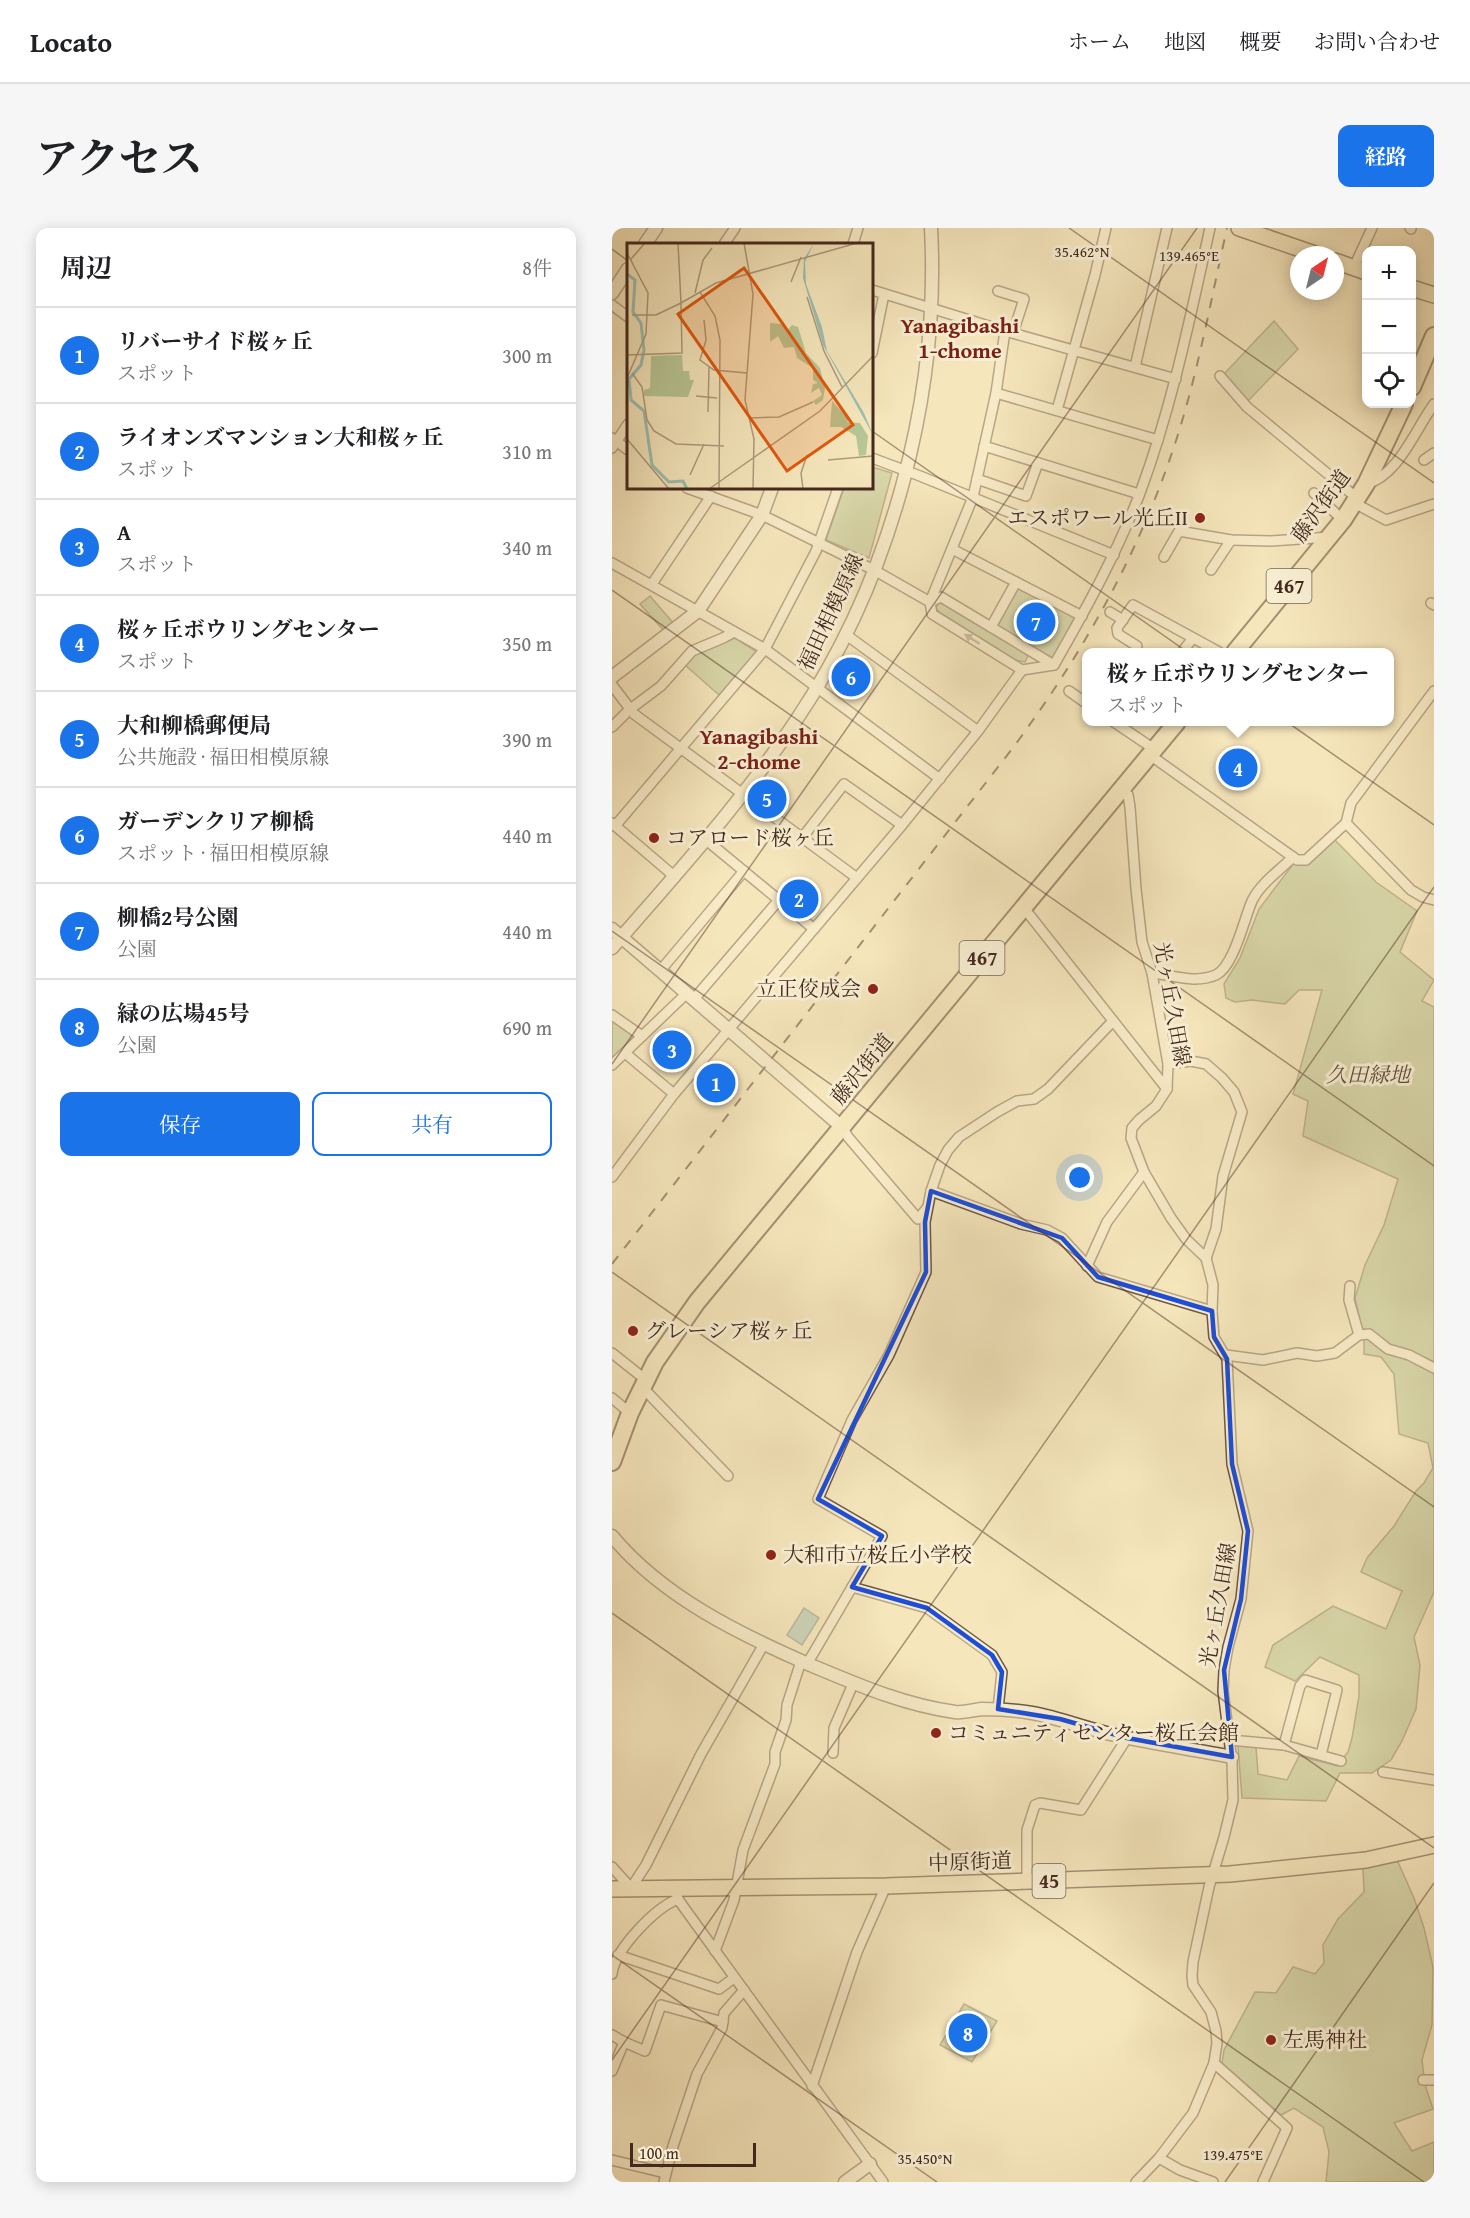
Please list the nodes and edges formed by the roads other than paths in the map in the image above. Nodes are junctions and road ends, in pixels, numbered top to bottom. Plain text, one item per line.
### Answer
1 (657, 228) edge
2 (735, 228) edge
3 (858, 228) edge
4 (931, 228) edge
5 (1106, 228) edge
6 (1167, 228) edge
7 (1210, 228) edge
8 (1239, 228) edge
9 (1372, 228) edge
10 (646, 243) edge
11 (725, 243) edge
12 (853, 243) edge
13 (1292, 246) edge
14 (1344, 264) edge
15 (1360, 269) edge
16 (627, 270) edge
17 (1416, 289) edge
18 (873, 290) edge
19 (998, 291) dead end
20 (612, 293) edge
21 (884, 294) junction
22 (1434, 295) edge
23 (612, 305) edge
24 (930, 309) junction
25 (627, 316) edge
26 (1009, 332) junction
27 (1434, 336) edge
28 (873, 348) edge
29 (1075, 350) junction
30 (1136, 367) junction
31 (1220, 376) dead end
32 (1416, 378) edge
33 (1176, 379) junction
34 (996, 393) junction
35 (1402, 408) edge
36 (1433, 409) edge
37 (1057, 410) junction
38 (627, 424) edge
39 (1158, 440) junction
40 (613, 442) edge
41 (984, 446) junction
42 (627, 449) edge
43 (1434, 453) edge
44 (873, 458) edge
45 (1424, 460) dead end
46 (1038, 463) junction
47 (906, 471) junction
48 (977, 479) junction
49 (1366, 484) junction
50 (690, 489) edge
51 (772, 489) edge
52 (838, 489) edge
53 (1314, 493) dead end
54 (1139, 494) junction
55 (711, 496) junction
56 (973, 497) junction
57 (1356, 500) junction
58 (1434, 504) edge
59 (762, 514) junction
60 (1343, 520) junction
61 (1330, 537) junction
62 (1231, 540) junction
63 (820, 543) junction
64 (952, 549) junction
65 (1114, 555) junction
66 (1164, 557) dead end
67 (612, 563) edge
68 (874, 570) junction
69 (1211, 570) dead end
70 (1016, 582) junction
71 (652, 584) junction
72 (930, 602) junction
73 (698, 611) junction
74 (1110, 612) dead end
75 (1082, 616) junction
76 (1123, 620) junction
77 (991, 627) junction
78 (734, 632) junction
79 (845, 634) junction
80 (1193, 638) junction
81 (1137, 646) dead end
82 (1185, 648) edge
83 (1212, 648) edge
84 (1237, 648) edge
85 (765, 649) junction
86 (1054, 665) junction
87 (1022, 670) junction
88 (612, 677) edge
89 (612, 686) edge
90 (817, 686) junction
91 (1069, 691) dead end
92 (1434, 691) edge
93 (1082, 700) edge
94 (629, 710) junction
95 (1119, 726) edge
96 (1174, 726) edge
97 (612, 727) edge
98 (978, 731) junction
99 (681, 749) junction
100 (1152, 752) junction
101 (940, 779) junction
102 (1122, 789) junction
103 (743, 794) junction
104 (1346, 823) junction
105 (613, 825) edge
106 (902, 825) junction
107 (802, 838) junction
108 (705, 839) junction
109 (1293, 857) junction
110 (744, 871) junction
111 (674, 876) junction
112 (857, 878) junction
113 (1434, 900) edge
114 (778, 901) junction
115 (1024, 908) junction
116 (814, 929) junction
117 (617, 933) edge
118 (612, 948) edge
119 (660, 970) junction
120 (1152, 973) junction
121 (691, 996) junction
122 (612, 1016) edge
123 (1113, 1022) junction
124 (730, 1030) junction
125 (642, 1036) junction
126 (625, 1053) junction
127 (1168, 1064) junction
128 (612, 1065) edge
129 (1167, 1089) junction
130 (674, 1094) junction
131 (843, 1128) junction
132 (1144, 1172) junction
133 (612, 1177) edge
134 (931, 1191) junction
135 (928, 1206) junction
136 (1206, 1258) junction
137 (1086, 1266) junction
138 (1350, 1286) dead end
139 (1212, 1311) junction
140 (1359, 1335) junction
141 (612, 1353) edge
142 (1226, 1355) junction
143 (1434, 1368) edge
144 (644, 1384) junction
145 (612, 1398) edge
146 (630, 1413) junction
147 (615, 1448) edge
148 (612, 1462) edge
149 (728, 1476) dead end
150 (612, 1536) edge
151 (852, 1587) junction
152 (764, 1644) junction
153 (804, 1662) junction
154 (853, 1684) junction
155 (998, 1709) junction
156 (1127, 1738) junction
157 (1230, 1740) junction
158 (1284, 1745) junction
159 (833, 1753) dead end
160 (1321, 1755) junction
161 (1232, 1757) junction
162 (1341, 1761) dead end
163 (1383, 1772) dead end
164 (1434, 1780) edge
165 (1434, 1845) edge
166 (612, 1867) edge
167 (1213, 1875) junction
168 (1027, 1882) junction
169 (886, 1886) junction
170 (631, 1888) junction
171 (737, 1888) junction
172 (612, 1889) edge
173 (676, 1893) junction
174 (715, 1951) junction
175 (618, 1955) junction
176 (612, 1974) edge
177 (734, 1978) junction
178 (744, 1990) junction
179 (723, 2022) junction
180 (612, 2035) edge
181 (624, 2042) junction
182 (1214, 2063) junction
183 (612, 2071) edge
184 (1424, 2080) dead end
185 (1434, 2080) edge
186 (812, 2086) junction
187 (1159, 2158) junction
188 (612, 2160) edge
189 (870, 2164) junction
190 (664, 2177) edge
191 (845, 2182) edge
192 (884, 2182) edge
193 (1136, 2182) edge
194 (1213, 2182) edge
195 (1263, 2182) edge

1 - 10 street
2 - 11 street
3 - 12 street
4 - 24 street, 福田相模原線
5 - 29 street
6 - 30 street
7 - 33 street
8 - 13 main road
9 - 15 street
14 - 15 main road
16 - 20 street
17 - 22 main road
18 - 21 street
19 - 26 street
21 - 24 street
21 - 28 street
23 - 25 street
24 - 26 street
24 - 47 street, 福田相模原線
26 - 29 street
26 - 34 street
27 - 32 highway
29 - 30 street
29 - 37 street
30 - 33 street
31 - 57 street
33 - 39 street
34 - 37 street
34 - 41 street
35 - 49 highway, 藤沢街道 / 467
36 - 49 street
37 - 39 street
38 - 40 street
39 - 54 street
40 - 42 street
41 - 46 street
41 - 48 street
43 - 45 street
44 - 47 street
46 - 48 street
46 - 54 street
47 - 56 street
47 - 68 street, 福田相模原線
48 - 56 street
49 - 57 highway, 藤沢街道 / 467
50 - 55 street
51 - 59 street
52 - 63 street
53 - 60 street
54 - 65 street
55 - 59 street
55 - 71 street
56 - 64 street
56 - 65 street
57 - 58 street
57 - 60 highway, 藤沢街道 / 467
59 - 63 street
59 - 73 street
60 - 61 highway, 藤沢街道 / 467
61 - 62 street
61 - 84 highway, 藤沢街道 / 467
62 - 66 street
62 - 69 street
63 - 68 street
63 - 85 street
64 - 70 street
64 - 72 street
65 - 75 street
67 - 71 street
68 - 72 street
68 - 79 street, 福田相模原線
70 - 75 street
70 - 77 street
71 - 73 street
72 - 77 street
87 -> 72 street
73 - 78 street
73 - 88 street
74 - 76 street
75 - 86 street
76 - 80 street
76 - 81 street
77 - 86 street
78 - 85 street
78 - 94 street
79 - 90 street, 福田相模原線
79 - 98 street
80 - 82 street
80 - 83 street
85 - 90 street
85 - 99 street
86 - 87 street
87 - 98 street
89 - 94 street
90 - 101 street
90 - 103 street, 福田相模原線
91 - 93 street
92 - 104 street
94 - 97 street
94 - 99 street
95 - 100 street
96 - 100 highway, 藤沢街道 / 467
98 - 101 street
99 - 103 street
99 - 105 street
100 - 102 highway, 藤沢街道 / 467
100 - 109 street
101 - 106 street
102 - 115 highway, 藤沢街道 / 467
102 - 120 street, 光ヶ丘久田線
103 - 107 street
103 - 108 street, 福田相模原線
104 - 109 street
104 - 113 street
105 - 111 street
106 - 107 street
106 - 112 street
107 - 112 street
108 - 110 street
108 - 111 street, 福田相模原線
109 - 120 street
110 - 114 street
110 - 119 street
111 - 117 street, 福田相模原線
112 - 116 street
114 - 116 street
114 - 121 street
115 - 123 street
115 - 131 highway, 藤沢街道 / 467
116 - 124 street
117 - 118 street, 福田相模原線
117 - 119 street
119 - 121 street
120 - 127 street, 光ヶ丘久田線
121 - 124 street
121 - 125 street
122 - 125 street
123 - 129 street
123 - 134 street
124 - 130 street
124 - 131 street
125 - 126 street
126 - 128 street
126 - 130 street
127 - 129 street, 光ヶ丘久田線
127 - 136 street
129 - 132 street, 光ヶ丘久田線
130 - 133 street
131 - 135 street
131 - 144 highway, 藤沢街道 / 467
132 - 136 street, 光ヶ丘久田線
132 - 137 street
134 - 135 street
134 - 137 street
135 - 151 street
136 - 139 street, 光ヶ丘久田線
137 - 139 street
138 - 140 street
139 - 142 street, 光ヶ丘久田線
140 - 142 street
140 - 143 street
141 - 144 street
142 - 157 street, 光ヶ丘久田線
144 - 146 highway, 藤沢街道 / 467
144 - 149 street
145 - 146 street
146 - 147 highway, 藤沢街道 / 467
147 - 148 highway, 藤沢街道 / 467
150 - 152 street
151 - 153 street
151 - 155 street
152 - 153 street
152 - 170 street
153 - 154 street
153 - 171 street
154 - 155 street
154 - 159 street
155 - 156 street
156 - 161 street
156 - 168 street
157 - 158 street
157 - 161 street, 光ヶ丘久田線
158 - 160 street
158 - 160 street
160 - 162 street
161 - 167 street, 光ヶ丘久田線
163 - 164 street
165 - 167 main road, 中原街道 / 45
166 - 170 street
167 - 168 main road, 中原街道 / 45
167 - 182 street, 光ヶ丘久田線
168 - 169 main road, 中原街道 / 45
169 - 171 main road, 中原街道 / 45
169 - 186 street
170 - 172 main road, 中原街道 / 45
170 - 173 main road, 中原街道 / 45
171 - 173 main road, 中原街道 / 45
171 - 174 street
173 - 174 street
173 - 175 street
174 - 177 street
175 - 176 street
175 - 177 street
177 - 178 street
178 - 179 street
178 - 186 street
179 - 181 street
179 - 190 street
180 - 181 street
181 - 183 street
182 - 187 street, 光ヶ丘久田線
182 - 195 street
184 - 185 street
186 - 189 street
187 - 193 street, 光ヶ丘久田線
187 - 194 street
188 - 190 street
189 - 191 street
189 - 192 street

